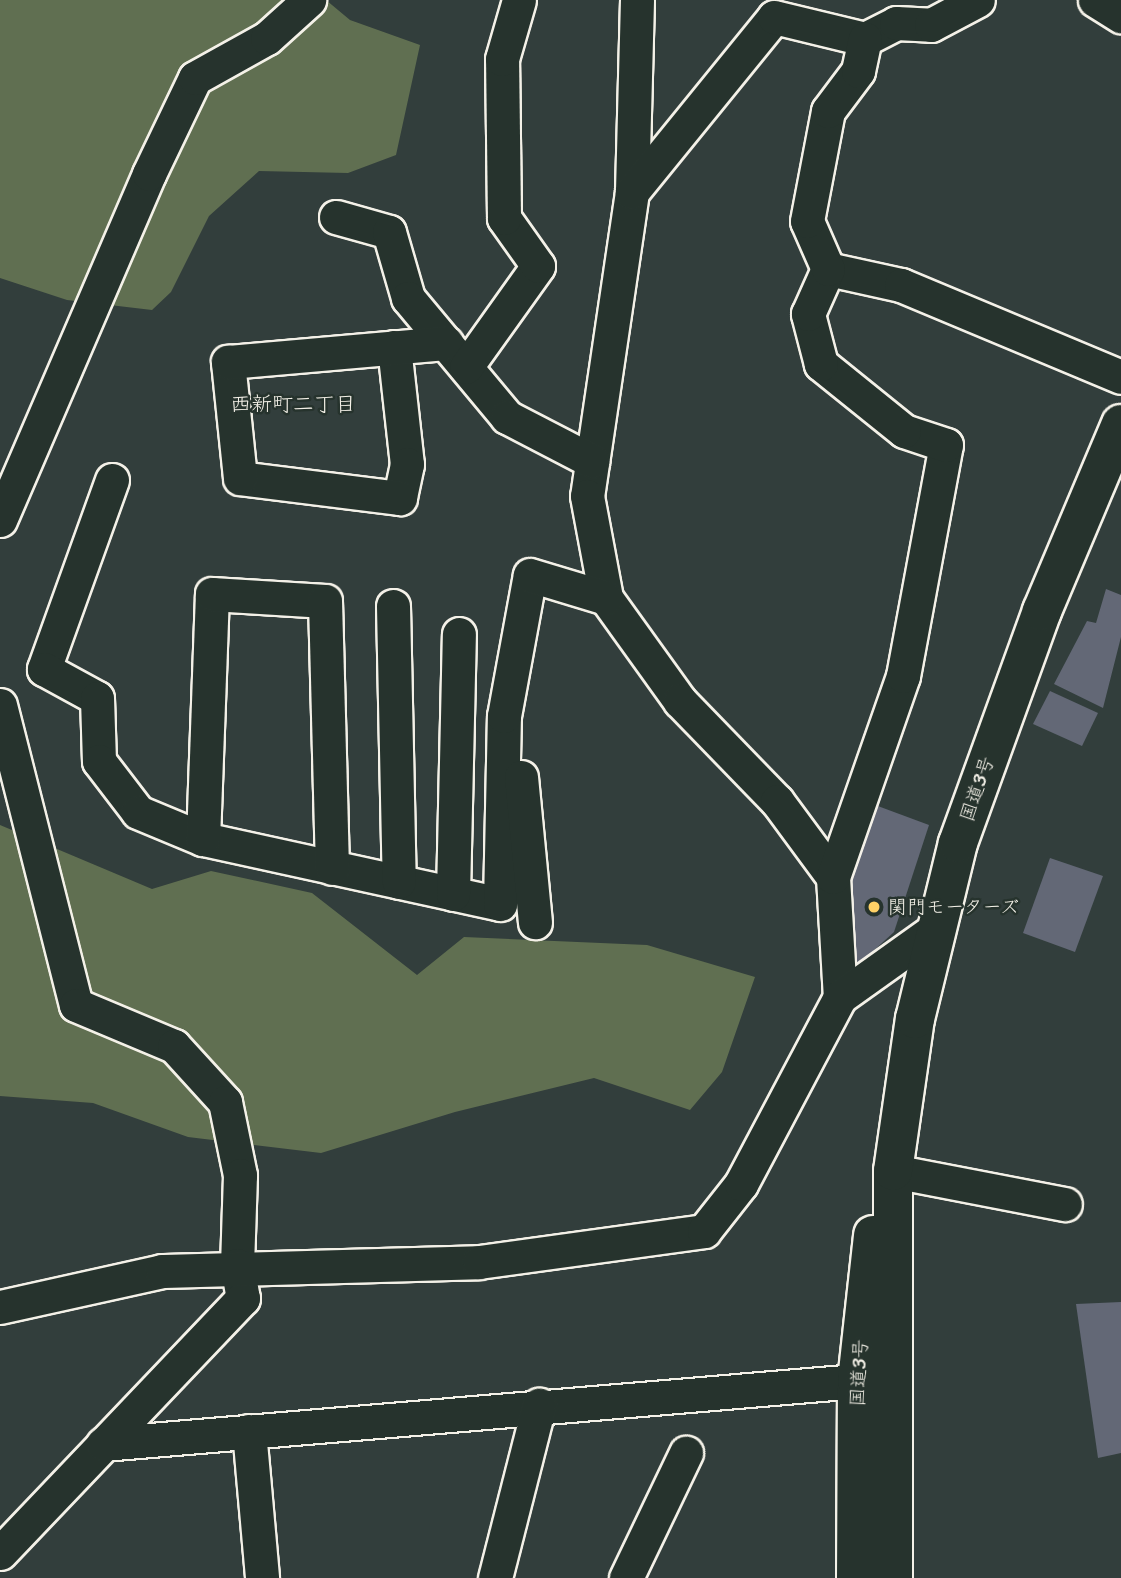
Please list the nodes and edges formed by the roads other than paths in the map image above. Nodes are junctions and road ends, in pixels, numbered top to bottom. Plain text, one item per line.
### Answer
1 (309, 0) edge
2 (519, 0) edge
3 (637, 0) edge
4 (978, 0) edge
5 (1096, 0) edge
6 (1121, 16) edge
7 (865, 38) junction
8 (632, 192) junction
9 (337, 217) dead end
10 (828, 269) junction
11 (394, 347) dead end
12 (456, 355) junction
13 (1121, 377) edge
14 (1121, 424) edge
15 (592, 461) junction
16 (112, 480) dead end
17 (0, 520) edge
18 (606, 598) junction
19 (393, 606) dead end
20 (459, 634) dead end
21 (511, 680) junction
22 (0, 705) edge
23 (203, 839) junction
24 (332, 868) junction
25 (833, 877) junction
26 (399, 882) junction
27 (453, 894) junction
28 (535, 922) dead end
29 (934, 930) junction
30 (839, 997) junction
31 (893, 1171) junction
32 (1065, 1204) dead end
33 (237, 1265) junction
34 (0, 1307) edge
35 (857, 1381) junction
36 (539, 1405) junction
37 (248, 1430) junction
38 (103, 1444) junction
39 (686, 1453) dead end
40 (0, 1553) edge
41 (869, 1576) edge
42 (262, 1578) edge
43 (495, 1578) edge
44 (626, 1578) edge

1 - 17 street
2 - 12 street
3 - 8 street
4 - 7 street
5 - 6 street
7 - 8 street
7 - 10 street
8 - 15 street
9 - 12 street
10 - 13 street
10 - 25 street
11 - 12 street
12 - 15 street
14 - 29 highway, 国道3号
15 - 18 street
16 - 23 street
18 - 21 street
18 - 25 street
19 - 26 street
20 - 27 street
21 - 27 street
21 - 28 street
22 - 33 street
23 - 24 street
23 - 24 street
24 - 26 street
25 - 30 street
26 - 27 street
29 - 30 street
29 - 31 highway, 国道3号
30 - 33 street
31 - 32 street
31 - 35 highway, 国道3号
31 - 41 highway, 国道3号
33 - 34 street
33 - 38 street
35 - 36 street
35 - 41 highway, 国道3号
36 - 37 street
36 - 43 street
37 - 38 street
37 - 42 street
38 - 40 street
39 - 44 street

